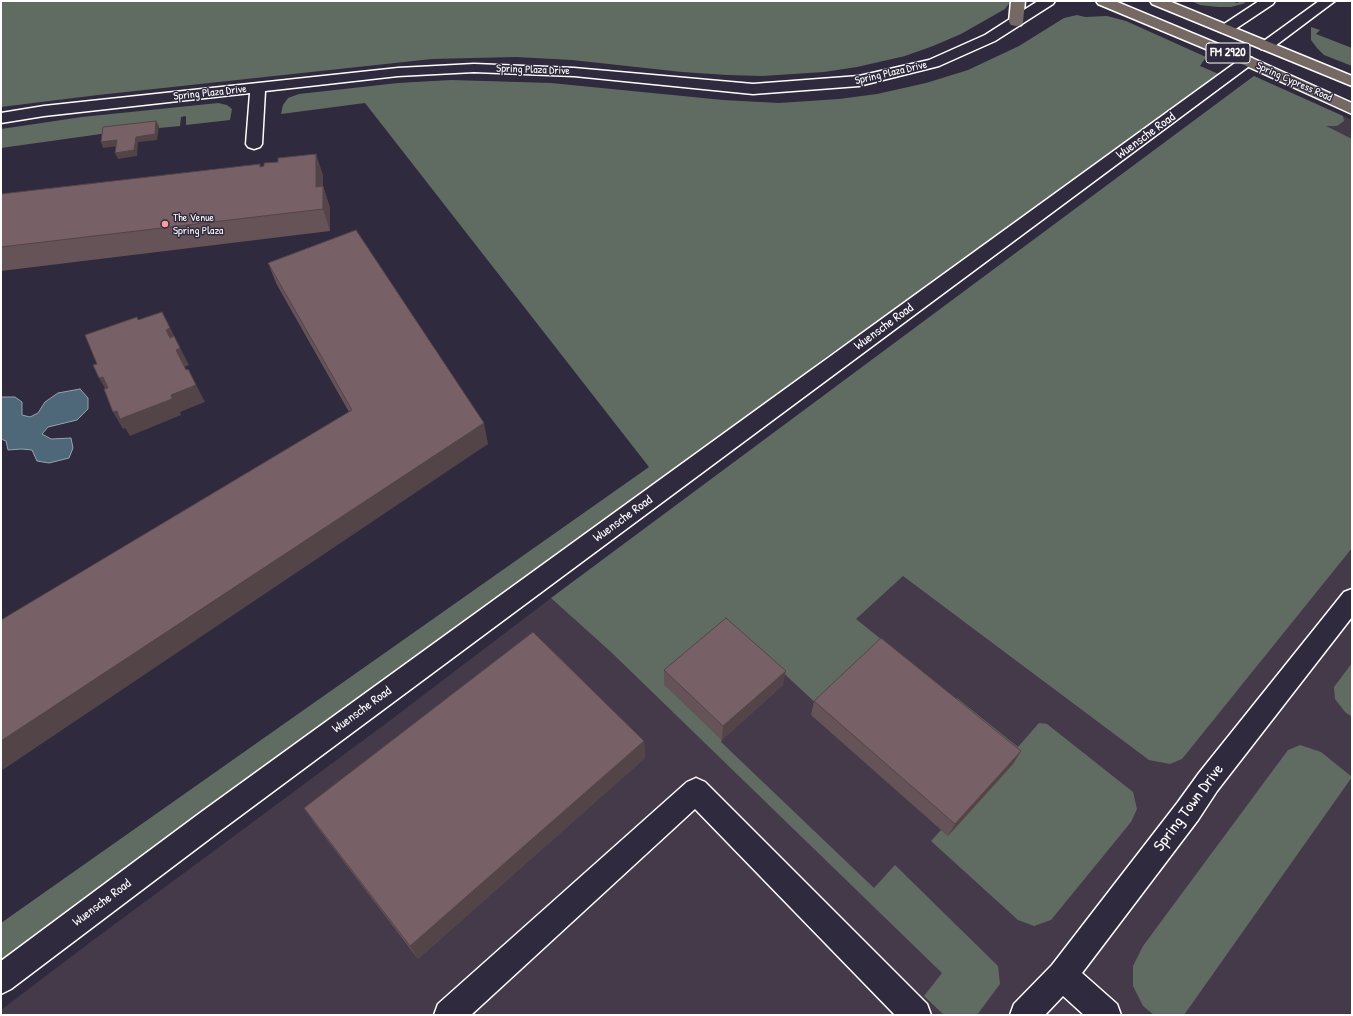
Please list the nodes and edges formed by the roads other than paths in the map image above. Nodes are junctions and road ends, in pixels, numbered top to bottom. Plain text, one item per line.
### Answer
1 (1018, 1) edge
2 (1048, 1) edge
3 (1103, 1) edge
4 (1157, 1) edge
5 (1268, 1) edge
6 (1328, 1) edge
7 (1016, 22) junction
8 (1226, 29) junction
9 (1266, 46) junction
10 (1247, 61) junction
11 (1284, 77) junction
12 (1352, 80) edge
13 (258, 87) junction
14 (1352, 96) edge
15 (1352, 109) edge
16 (1, 118) edge
17 (254, 144) dead end
18 (1352, 600) edge
19 (1062, 975) junction
20 (1, 978) edge
21 (449, 1015) edge
22 (916, 1015) edge
23 (1025, 1015) edge
24 (1106, 1015) edge

1 - 7 main road
2 - 7 street, Spring Plaza Drive
3 - 10 main road, Spring Cypress Road / FM 2920
4 - 8 main road, Spring Cypress Road / FM 2920
5 - 8 street
6 - 9 street
7 - 13 street, Spring Plaza Drive
8 - 9 main road, Spring Cypress Road / FM 2920
9 - 12 main road, Spring Cypress Road / FM 2920
10 - 11 main road, Spring Cypress Road / FM 2920
10 - 20 street, Wuensche Road
11 - 14 main road
11 - 15 main road, Spring Cypress Road / FM 2920
13 - 16 street, Spring Plaza Drive
13 - 17 street
18 - 19 street, Spring Town Drive
19 - 23 street, Spring Town Drive
19 - 24 street
21 - 22 street

